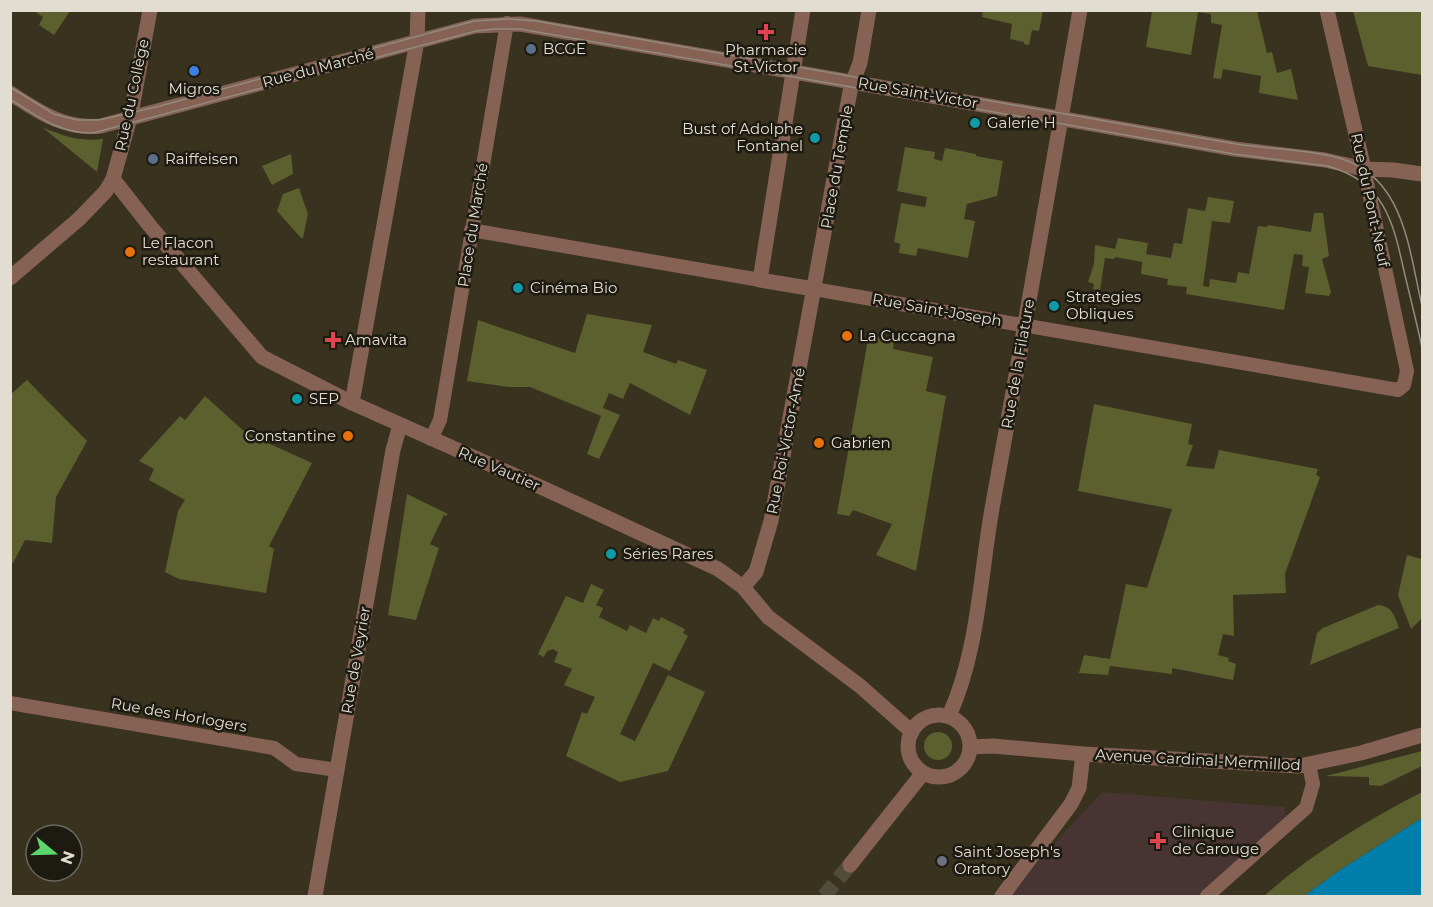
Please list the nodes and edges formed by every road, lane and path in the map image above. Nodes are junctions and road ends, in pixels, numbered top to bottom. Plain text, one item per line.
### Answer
1 (150, 10) edge
2 (418, 10) edge
3 (803, 10) edge
4 (869, 10) edge
5 (1080, 10) edge
6 (1327, 10) edge
7 (510, 17) edge
8 (417, 42) junction
9 (793, 71) junction
10 (852, 82) junction
11 (10, 93) edge
12 (1061, 118) junction
13 (130, 119) junction
14 (1364, 169) junction
15 (1422, 174) edge
16 (113, 179) junction
17 (471, 230) junction
18 (10, 278) edge
19 (760, 279) junction
20 (814, 289) junction
21 (1026, 325) junction
22 (1401, 389) joint
23 (352, 403) junction
24 (400, 425) junction
25 (431, 439) junction
26 (743, 587) junction
27 (10, 703) edge
28 (949, 716) junction
29 (912, 732) junction
30 (1422, 735) edge
31 (970, 747) junction
32 (1083, 754) junction
33 (1309, 765) junction
34 (337, 770) junction
35 (923, 773) junction
36 (850, 865) tunnel mouth
37 (315, 897) edge
38 (1002, 897) edge
39 (1207, 897) edge

1 - 13 street, Rue du Collège
2 - 8 street
3 - 9 street
4 - 10 street, Place du Temple
5 - 12 street, Rue de la Filature
6 - 14 street, Rue du Pont-Neuf
7 - 8 street, Rue du Marché
7 - 9 street, Rue Saint-Victor
7 - 17 street, Place du Marché
8 - 13 street, Rue du Marché
8 - 23 street
9 - 10 street, Rue Saint-Victor
9 - 19 street
10 - 12 street, Rue Saint-Victor
10 - 20 street, Place du Temple
11 - 13 street, Rue du Marché
12 - 14 street, Rue Saint-Victor
12 - 21 street, Rue de la Filature
13 - 16 street, Rue du Collège
14 - 15 street, Rue Saint-Victor
14 - 22 street, Rue du Pont-Neuf
16 - 18 street
16 - 23 street, Rue Vautier
17 - 19 street, Rue Saint-Joseph
17 - 25 street, Place du Marché
19 - 20 street, Rue Saint-Joseph
20 - 21 street, Rue Saint-Joseph
20 - 26 street, Rue Roi-Victor-Amé
21 - 22 street, Rue Saint-Joseph
21 - 28 street, Rue de la Filature
23 - 24 street, Rue Vautier
24 - 25 street, Rue Vautier
24 - 34 street, Rue de Veyrier
25 - 26 street, Rue Vautier
26 - 29 street, Rue Vautier
27 - 34 street, Rue des Horlogers
28 - 29 street
28 - 31 street
29 - 35 street
30 - 33 street, Avenue Cardinal-Mermillod
31 - 32 street, Avenue Cardinal-Mermillod
31 - 35 street
32 - 33 street, Avenue Cardinal-Mermillod
32 - 38 street
33 - 39 street
34 - 37 street, Rue de Veyrier
35 - 36 street

